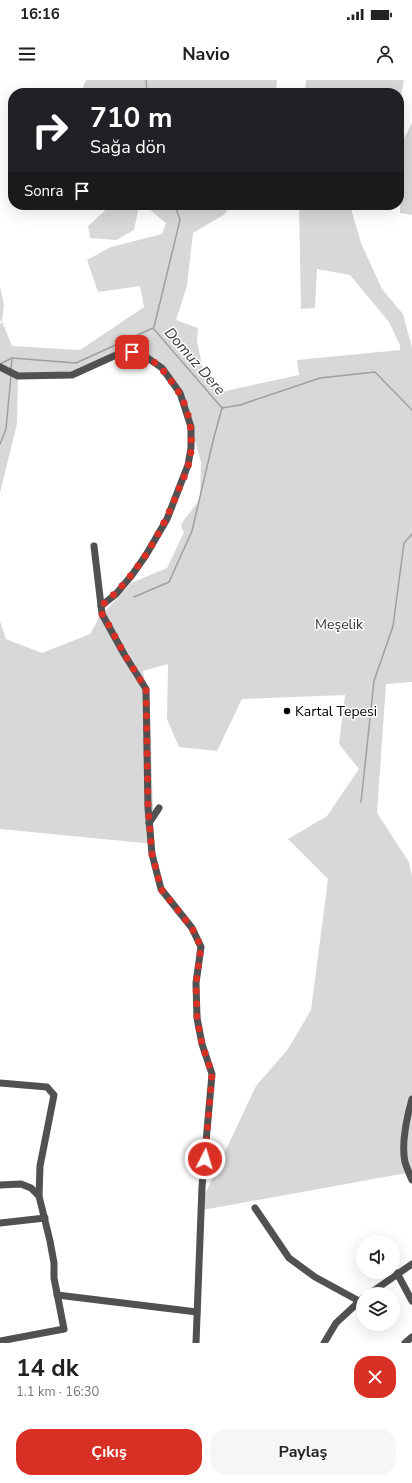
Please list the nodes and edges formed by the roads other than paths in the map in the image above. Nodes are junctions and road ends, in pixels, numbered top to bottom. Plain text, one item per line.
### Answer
1 (0, 367) edge
2 (94, 546) dead end
3 (101, 606) junction
4 (159, 808) dead end
5 (149, 823) junction
6 (0, 1083) edge
7 (412, 1099) edge
8 (412, 1180) edge
9 (0, 1185) edge
10 (39, 1196) junction
11 (255, 1208) dead end
12 (45, 1218) junction
13 (0, 1223) edge
14 (412, 1264) edge
15 (400, 1272) edge
16 (390, 1279) edge
17 (400, 1279) edge
18 (379, 1287) edge
19 (57, 1295) junction
20 (356, 1298) edge
21 (412, 1300) edge
22 (356, 1305) edge
23 (197, 1312) junction
24 (412, 1337) edge
25 (0, 1341) edge
26 (196, 1343) edge
27 (324, 1343) edge
28 (405, 1343) edge

1 - 3 street
2 - 3 street
3 - 5 street
4 - 5 street
5 - 23 street
6 - 10 street
7 - 8 street
9 - 10 street
10 - 12 street
11 - 20 street
12 - 13 street
12 - 19 street
14 - 15 street
16 - 18 street
17 - 21 street
19 - 23 street
19 - 25 street
22 - 27 street
23 - 26 street
24 - 28 street

